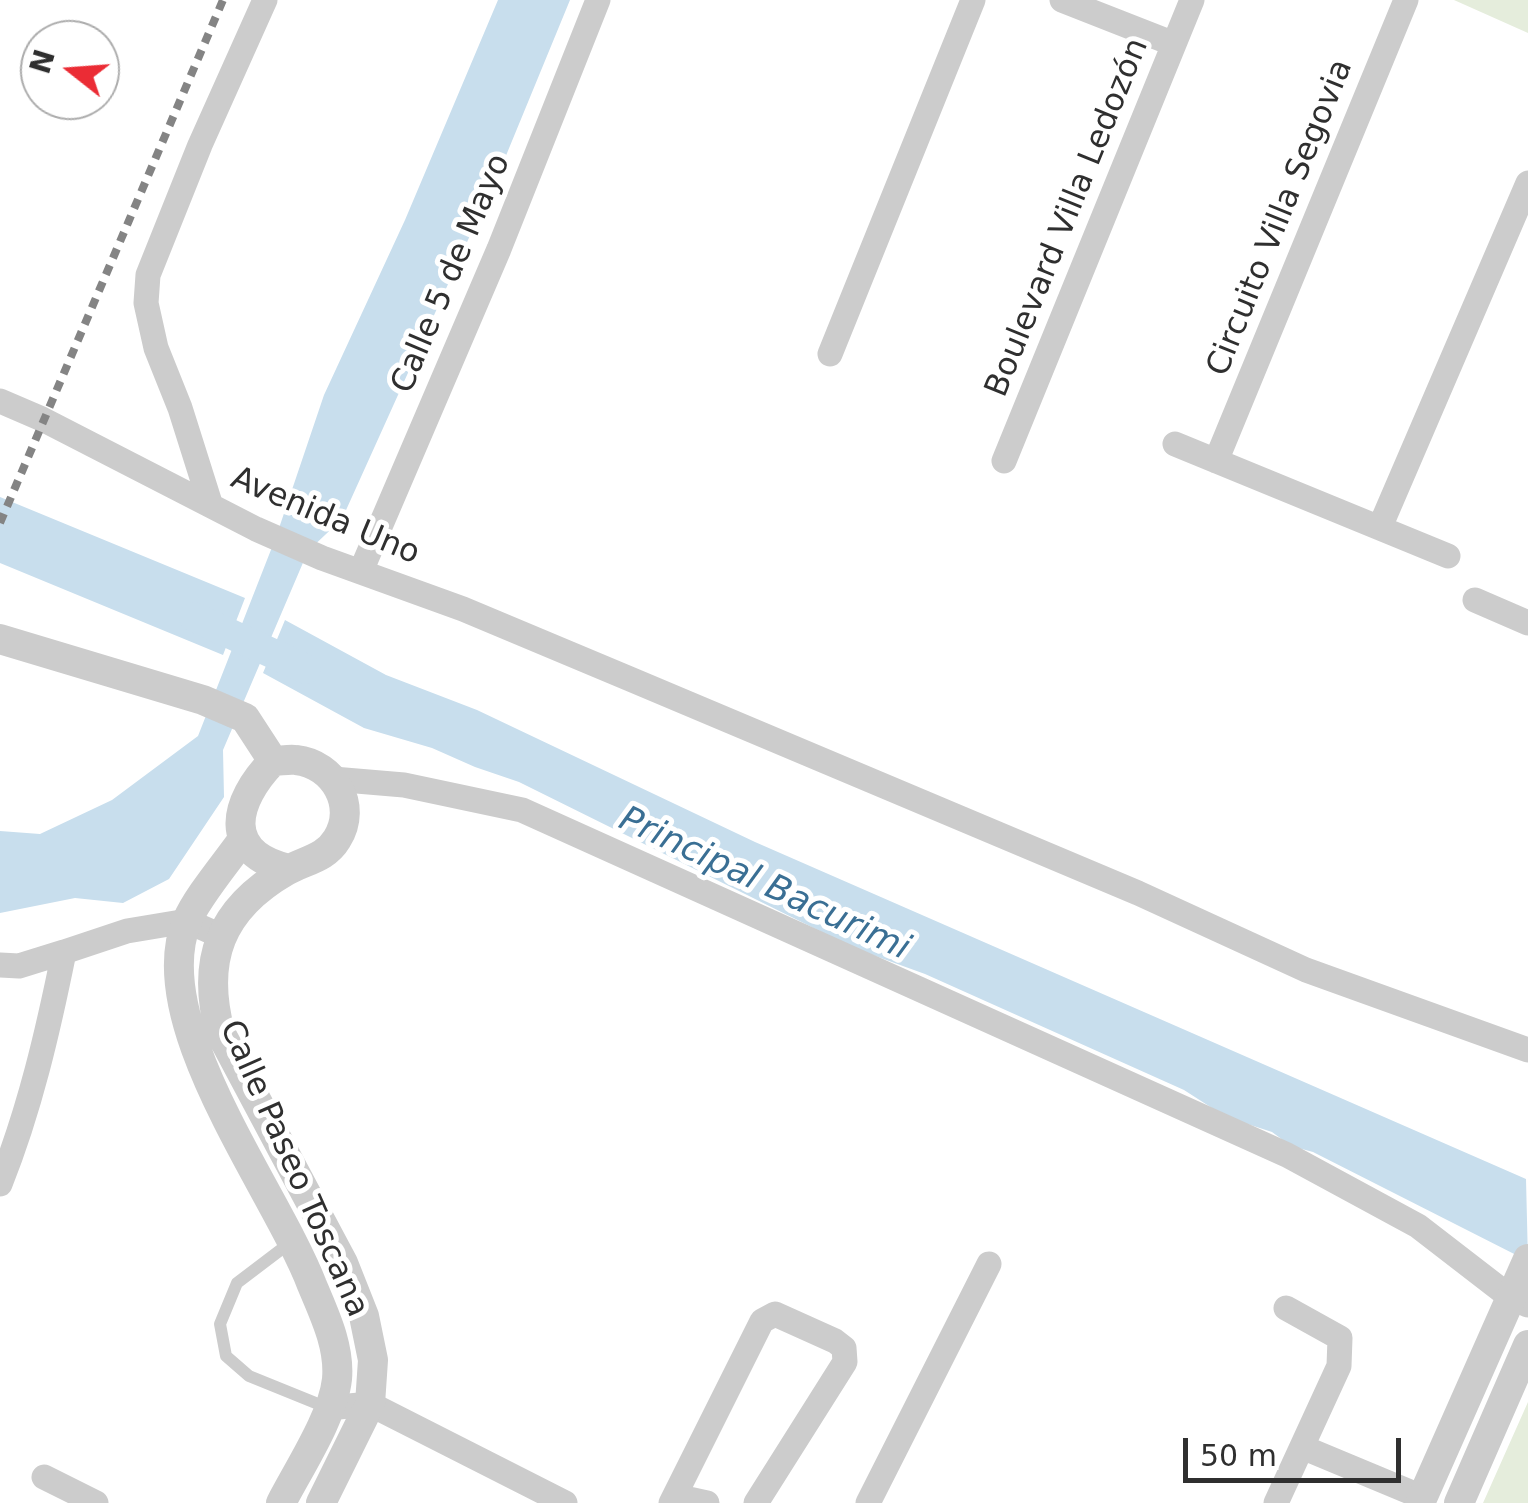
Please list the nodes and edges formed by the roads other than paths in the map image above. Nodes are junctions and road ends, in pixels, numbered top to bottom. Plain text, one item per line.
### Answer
1 (264, 0) edge
2 (598, 0) edge
3 (973, 0) edge
4 (1062, 0) edge
5 (1192, 0) edge
6 (1406, 0) edge
7 (1174, 44) junction
8 (1528, 183) edge
9 (830, 354) dead end
10 (0, 401) edge
11 (1175, 444) dead end
12 (1004, 461) dead end
13 (1216, 461) junction
14 (210, 503) junction
15 (1380, 527) junction
16 (1448, 556) dead end
17 (361, 571) junction
18 (1475, 600) dead end
19 (1528, 624) edge
20 (0, 639) edge
21 (273, 761) junction
22 (333, 779) junction
23 (243, 839) junction
24 (289, 869) junction
25 (187, 920) junction
26 (221, 936) junction
27 (64, 952) junction
28 (0, 966) edge
29 (1528, 1050) edge
30 (237, 1064) junction
31 (205, 1075) junction
32 (0, 1184) edge
33 (292, 1241) junction
34 (342, 1263) junction
35 (989, 1264) dead end
36 (307, 1272) junction
37 (1521, 1285) edge
38 (1286, 1308) dead end
39 (1528, 1345) edge
40 (370, 1404) junction
41 (328, 1408) junction
42 (1302, 1447) junction
43 (44, 1477) dead end
44 (673, 1500) edge
45 (1421, 1500) edge
46 (96, 1503) edge
47 (281, 1503) edge
48 (321, 1503) edge
49 (565, 1503) edge
50 (707, 1503) edge
51 (756, 1503) edge
52 (868, 1503) edge
53 (1276, 1503) edge
54 (1459, 1503) edge

1 - 14 street
2 - 17 street, Calle 5 de Mayo
3 - 9 street
4 - 7 street
5 - 7 street, Boulevard Villa Ledozón
6 - 13 street, Circuito Villa Segovia
7 - 12 street, Boulevard Villa Ledozón
8 - 15 street
10 - 14 street, Avenida Uno
11 - 13 street
13 - 15 street
14 - 17 street, Avenida Uno
15 - 16 street
17 - 29 street, Avenida Uno
18 - 19 street
20 - 21 street
21 - 22 street
21 - 23 street, Calle Paseo Toscana
22 - 24 street
22 - 37 street
23 - 24 street
23 - 25 street, Calle Paseo Toscana
24 - 26 street
25 - 26 street
25 - 27 street
25 - 31 street, Calle Paseo Toscana
26 - 30 street, Calle Paseo Toscana
27 - 28 street
27 - 32 street
30 - 31 street
30 - 34 street, Calle Paseo Toscana
31 - 33 street, Calle Paseo Toscana
33 - 36 street, Calle Paseo Toscana
33 - 41 lane
34 - 36 street
34 - 40 street, Calle Paseo Toscana
35 - 52 street
36 - 41 street, Calle Paseo Toscana
37 - 45 street
38 - 42 street
39 - 54 street
40 - 41 street
40 - 48 street, Calle Paseo Toscana
40 - 49 street
41 - 47 street, Calle Paseo Toscana
42 - 45 street
42 - 53 street
43 - 46 street
44 - 50 street
44 - 51 street

